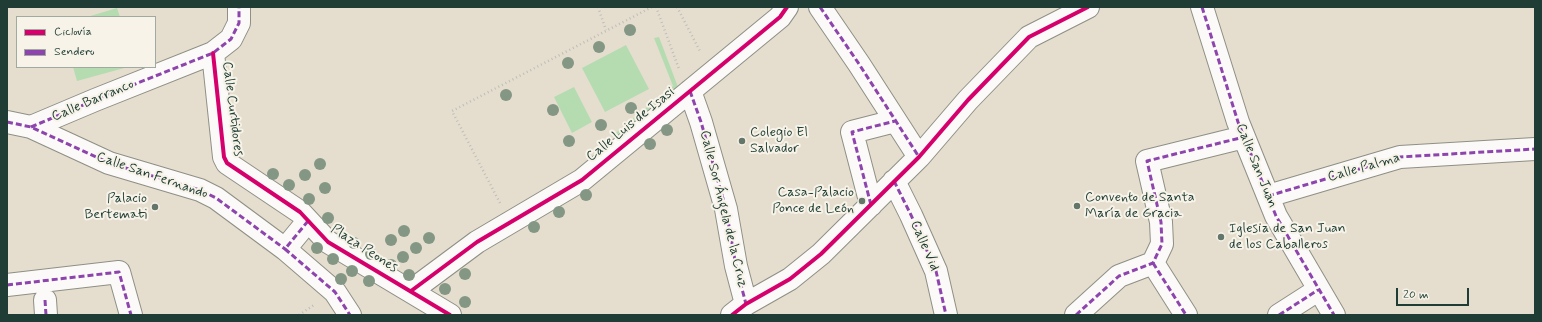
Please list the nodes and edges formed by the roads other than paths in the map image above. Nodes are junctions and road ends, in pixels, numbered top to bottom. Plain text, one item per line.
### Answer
1 (239, 7) edge
2 (787, 7) edge
3 (820, 7) edge
4 (1088, 7) edge
5 (1202, 7) edge
6 (214, 53) junction
7 (690, 91) junction
8 (895, 121) junction
9 (7, 122) edge
10 (31, 127) junction
11 (1244, 137) junction
12 (1535, 148) edge
13 (919, 157) junction
14 (894, 181) junction
15 (1268, 196) junction
16 (871, 205) junction
17 (308, 221) junction
18 (285, 249) junction
19 (1153, 263) junction
20 (7, 285) edge
21 (1318, 290) junction
22 (411, 291) junction
23 (45, 299) edge
24 (739, 310) edge
25 (131, 315) edge
26 (350, 315) edge
27 (450, 315) edge
28 (946, 315) edge
29 (1076, 315) edge
30 (1186, 315) edge
31 (1279, 315) edge
32 (1334, 315) edge

1 - 6 street, Calle Barranco
2 - 7 street, Calle Luis de Isasi
3 - 8 street
4 - 13 street
5 - 11 street, Calle San Juan
6 - 10 street, Calle Barranco
6 - 17 street, Calle Curtidores
7 - 22 street, Calle Luis de Isasi
7 - 24 street, Calle Sor Ángela de la Cruz
8 - 13 street
8 - 16 street
9 - 10 street, Calle San Fernando
10 - 18 street, Calle San Fernando
11 - 15 street, Calle San Juan
11 - 19 street
12 - 15 street, Calle Palma
13 - 14 street
14 - 16 street
14 - 28 street, Calle Vid
15 - 21 street, Calle San Juan
16 - 24 street
17 - 18 street
17 - 22 street, Plaza Peones
18 - 26 street
19 - 29 street
19 - 30 street
20 - 23 street
21 - 31 street
21 - 32 street, Calle San Juan
22 - 27 street, Plaza Peones
23 - 25 street

